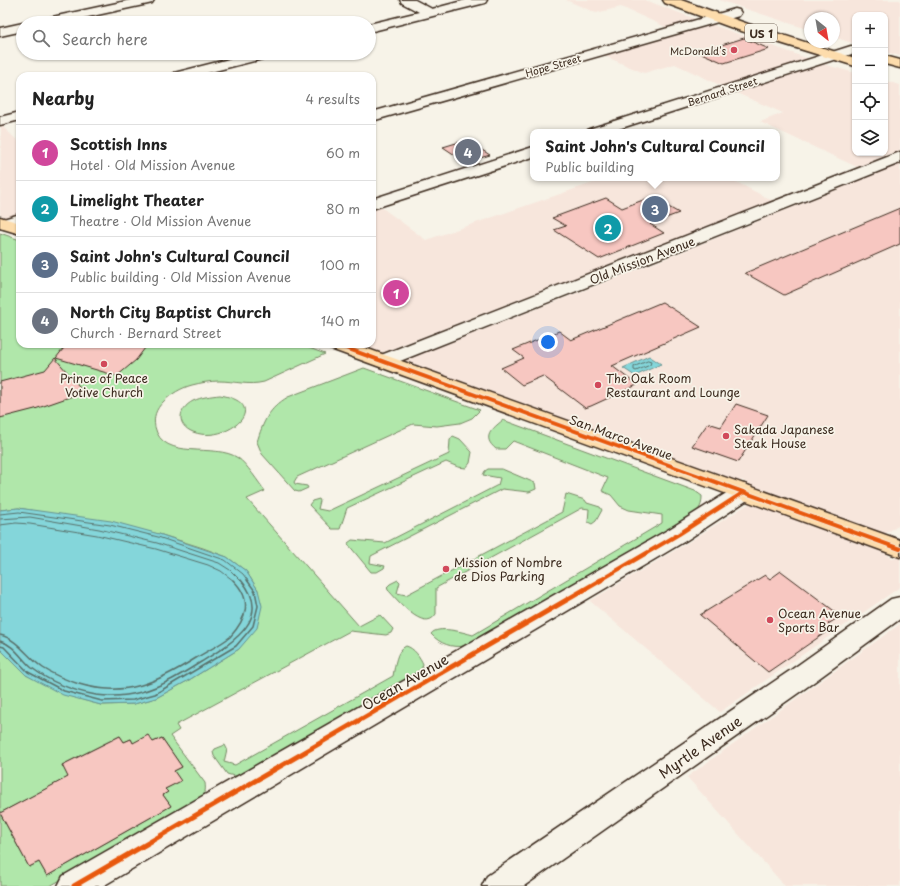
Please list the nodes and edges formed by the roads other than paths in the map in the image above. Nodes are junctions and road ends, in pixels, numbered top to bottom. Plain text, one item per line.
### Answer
1 (148, 0) edge
2 (406, 0) edge
3 (481, 0) edge
4 (669, 0) edge
5 (699, 0) edge
6 (431, 13) junction
7 (735, 13) junction
8 (75, 16) edge
9 (717, 18) junction
10 (376, 26) edge
11 (16, 29) edge
12 (0, 32) edge
13 (804, 36) edge
14 (838, 48) edge
15 (852, 54) edge
16 (852, 55) edge
17 (832, 56) junction
18 (242, 60) edge
19 (888, 61) edge
20 (900, 64) edge
21 (195, 72) edge
22 (888, 72) edge
23 (900, 75) edge
24 (376, 116) edge
25 (16, 117) edge
26 (0, 121) edge
27 (603, 129) edge
28 (530, 153) edge
29 (900, 157) edge
30 (376, 203) edge
31 (346, 348) edge
32 (383, 361) junction
33 (744, 492) junction
34 (897, 545) edge
35 (900, 606) edge
36 (74, 886) edge
37 (498, 886) edge

1 - 8 street
2 - 6 street
3 - 6 street
4 - 9 main road, US 1
5 - 7 main road, US 1
6 - 10 street
7 - 9 street, Hope Street
7 - 13 main road, US 1
9 - 17 main road, US 1
9 - 24 street, Hope Street
11 - 12 street
14 - 15 main road
16 - 17 street, Bernard Street
17 - 27 street, Bernard Street
18 - 21 street
19 - 20 main road
22 - 23 main road
25 - 26 street
28 - 30 street
29 - 32 street, Old Mission Avenue
31 - 32 main road, San Marco Avenue
32 - 33 main road, San Marco Avenue
33 - 34 main road, San Marco Avenue
33 - 36 street, Ocean Avenue
35 - 37 street, Myrtle Avenue

